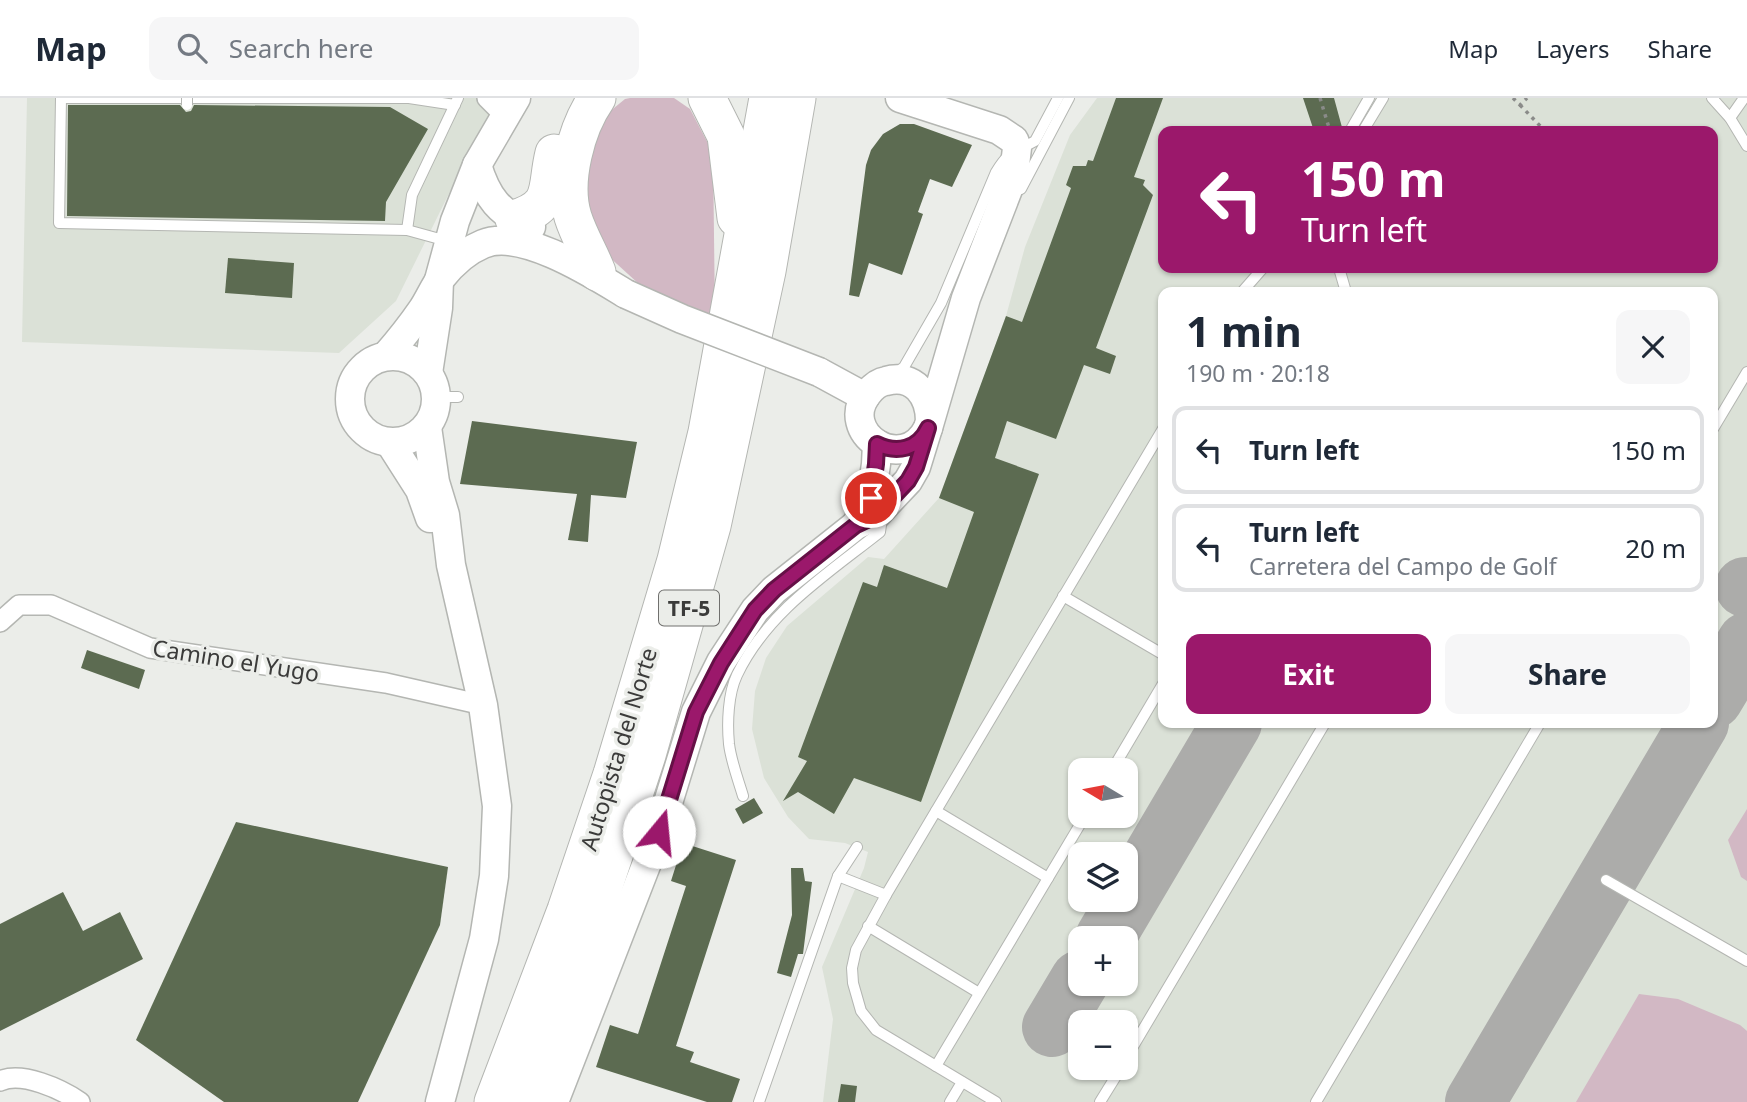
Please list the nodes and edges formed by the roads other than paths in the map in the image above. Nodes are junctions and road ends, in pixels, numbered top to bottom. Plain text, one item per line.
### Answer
1 (571, 98) edge
2 (584, 98) edge
3 (597, 98) edge
4 (707, 98) edge
5 (768, 98) edge
6 (797, 98) edge
7 (1058, 98) edge
8 (1069, 98) edge
9 (1369, 98) edge
10 (1383, 98) edge
11 (1712, 98) edge
12 (1744, 98) edge
13 (457, 101) edge
14 (911, 101) edge
15 (502, 104) edge
16 (1730, 118) junction
17 (1353, 126) edge
18 (1366, 126) edge
19 (1747, 146) edge
20 (1017, 148) junction
21 (477, 165) junction
22 (998, 216) junction
23 (514, 219) junction
24 (407, 230) junction
25 (452, 231) junction
26 (740, 257) junction
27 (594, 271) junction
28 (1259, 273) edge
29 (439, 280) junction
30 (1246, 287) edge
31 (386, 356) junction
32 (1747, 372) edge
33 (441, 389) junction
34 (874, 389) junction
35 (1718, 421) edge
36 (929, 425) junction
37 (427, 427) junction
38 (1158, 436) edge
39 (390, 443) junction
40 (877, 444) junction
41 (1153, 444) junction
42 (1158, 447) edge
43 (883, 507) junction
44 (856, 525) junction
45 (451, 565) junction
46 (1063, 596) junction
47 (0, 622) edge
48 (1158, 651) edge
49 (1158, 692) edge
50 (483, 705) junction
51 (1322, 728) edge
52 (1537, 728) edge
53 (1119, 758) edge
54 (743, 796) dead end
55 (936, 811) junction
56 (1077, 828) edge
57 (857, 848) dead end
58 (838, 876) junction
59 (1048, 878) junction
60 (1606, 880) dead end
61 (886, 895) junction
62 (868, 926) junction
63 (1747, 961) edge
64 (979, 993) junction
65 (1138, 1038) edge
66 (936, 1066) junction
67 (1114, 1080) edge
68 (0, 1081) edge
69 (962, 1082) junction
70 (80, 1102) edge
71 (440, 1102) edge
72 (493, 1102) edge
73 (524, 1102) edge
74 (554, 1102) edge
75 (759, 1102) edge
76 (950, 1102) edge
77 (996, 1102) edge
78 (1100, 1102) edge
79 (1316, 1102) edge

1 - 23 highway
2 - 27 highway
3 - 27 highway
4 - 26 highway
5 - 26 highway, Autopista del Norte / TF-5
6 - 73 highway, Autopista del Norte / TF-5
7 - 20 lane
8 - 22 lane
9 - 17 lane
10 - 18 lane
11 - 16 lane
12 - 16 lane
13 - 24 lane
13 - 24 lane
14 - 20 main road
15 - 21 main road
16 - 19 lane
20 - 22 main road
20 - 34 lane
21 - 23 main road
21 - 25 main road
22 - 36 main road
23 - 25 main road
23 - 27 main road
24 - 25 lane
25 - 29 main road
26 - 72 highway, Autopista del Norte / TF-5
27 - 29 main road
27 - 34 main road, bridge
28 - 30 lane
29 - 31 main road
29 - 33 main road
31 - 33 main road
31 - 39 main road
32 - 35 lane
33 - 37 main road
34 - 36 main road
34 - 40 main road
36 - 40 main road
36 - 43 main road
37 - 39 main road
37 - 45 main road
38 - 41 lane
39 - 45 main road
40 - 44 main road
41 - 42 lane
41 - 46 lane
43 - 44 main road
43 - 54 lane
44 - 74 main road
45 - 50 main road
46 - 48 lane
46 - 55 lane
47 - 50 street, Camino el Yugo
49 - 53 lane
50 - 71 main road
51 - 65 lane
52 - 79 lane
55 - 59 lane
55 - 61 lane
56 - 59 lane
57 - 58 lane
58 - 61 lane
58 - 75 lane
59 - 64 lane
60 - 63 lane
61 - 62 lane
62 - 64 lane
62 - 66 lane
64 - 66 lane
66 - 69 lane
67 - 78 lane
68 - 70 street
69 - 76 lane
69 - 77 lane

